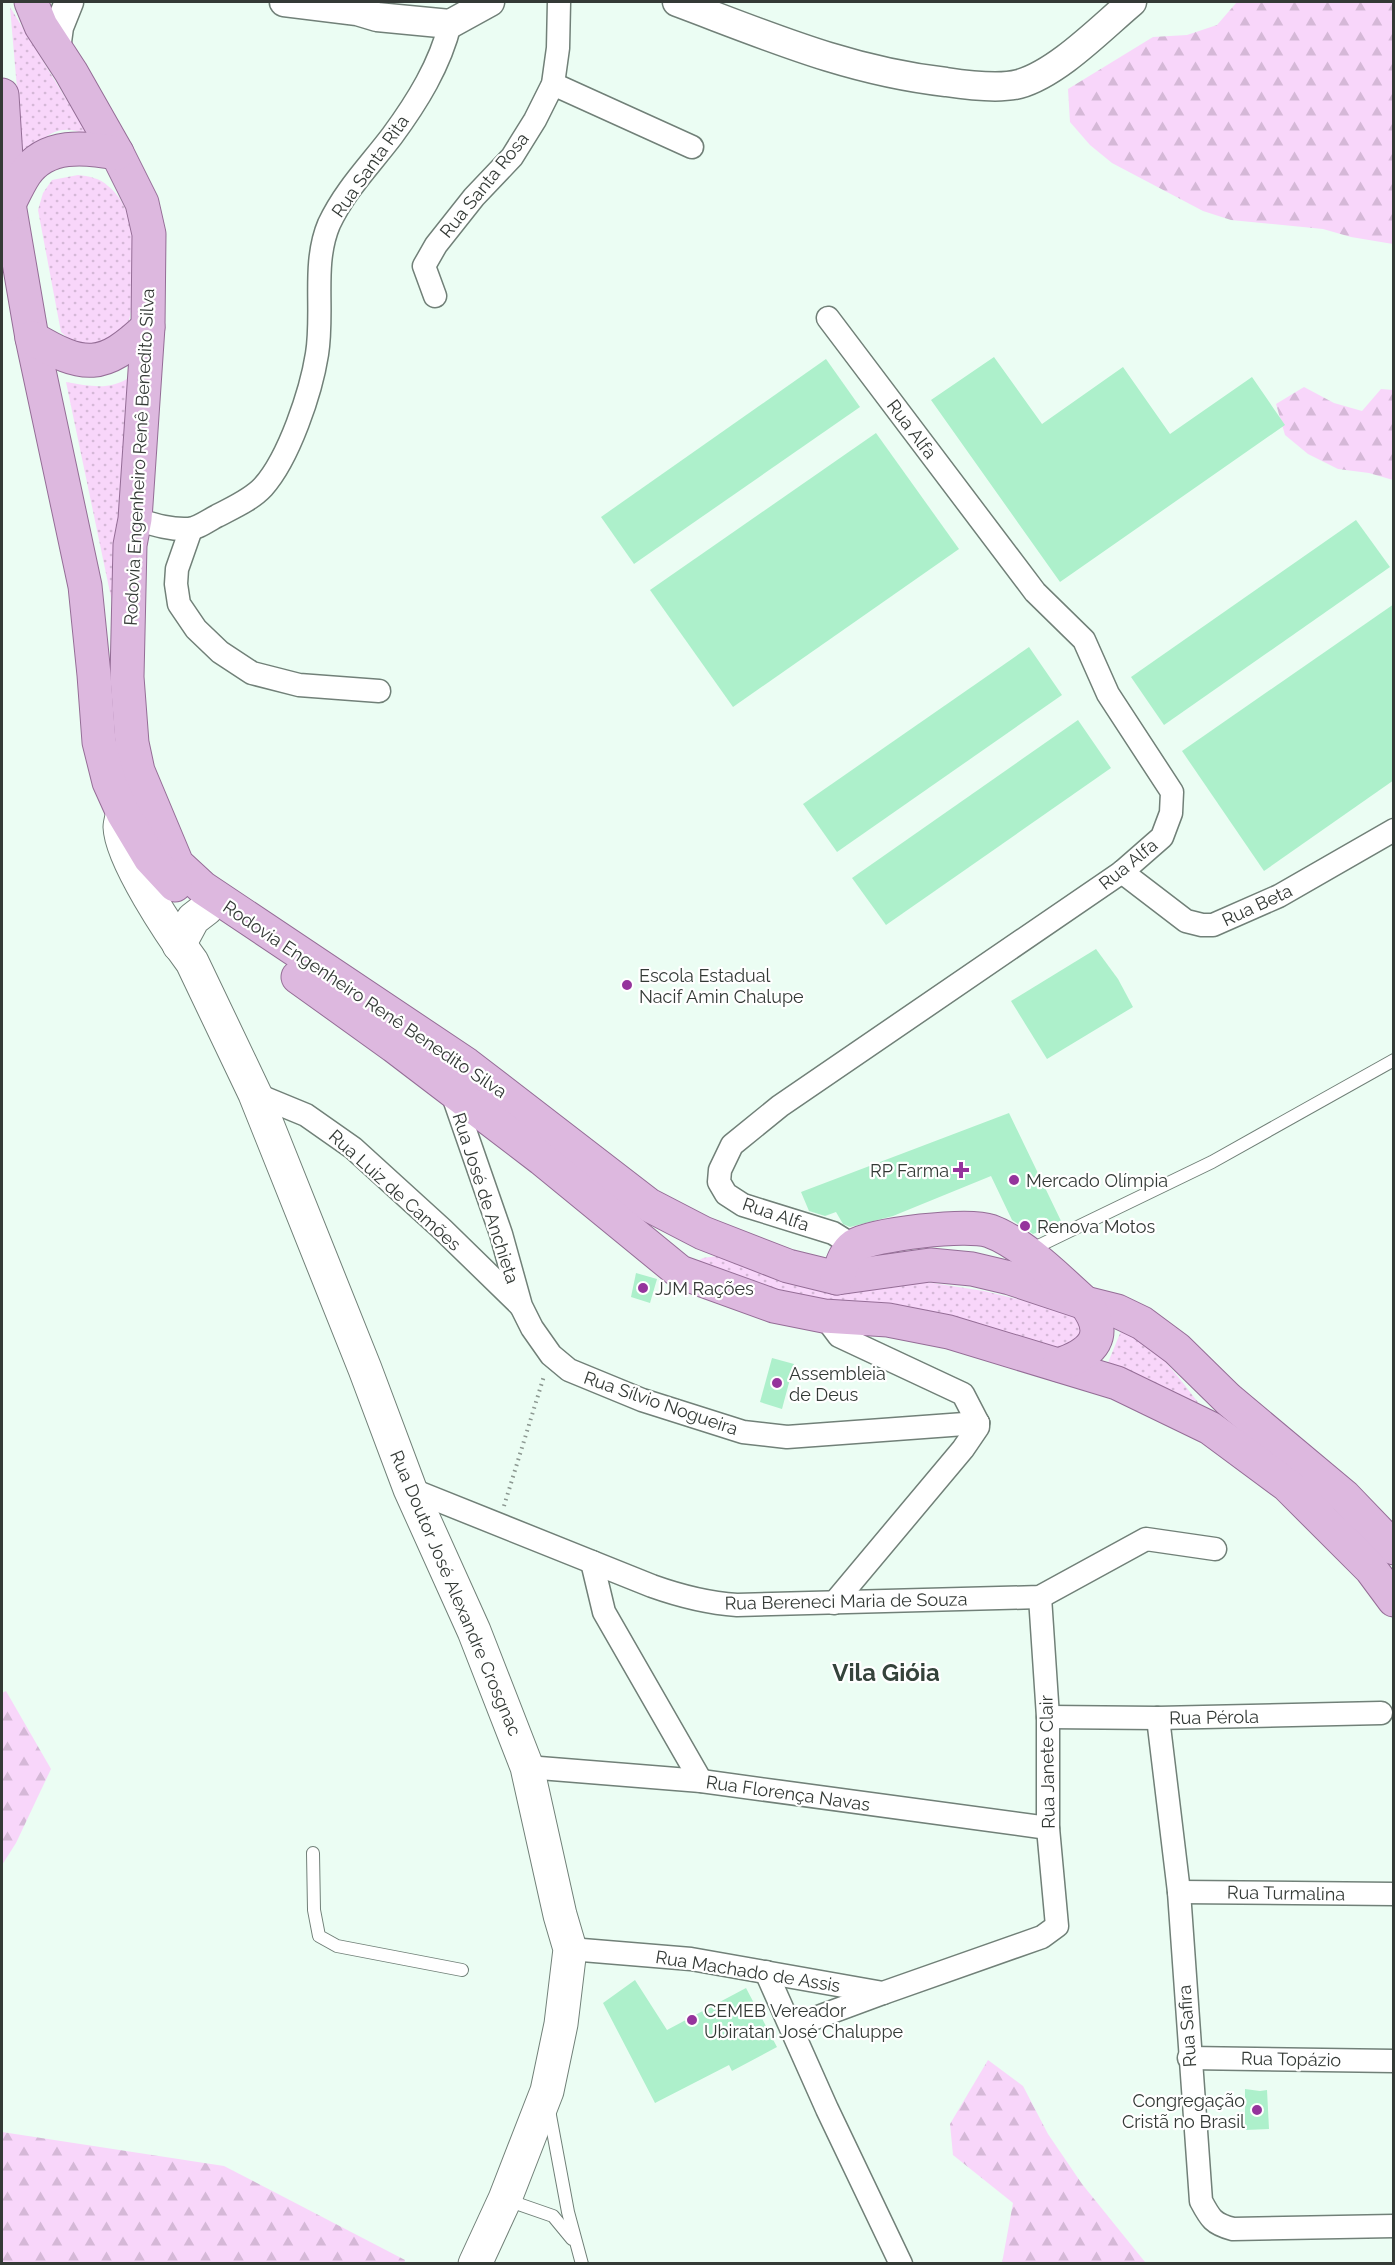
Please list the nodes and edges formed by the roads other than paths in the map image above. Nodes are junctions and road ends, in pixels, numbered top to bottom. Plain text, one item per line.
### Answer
1 (31, 2) edge
2 (69, 2) edge
3 (284, 2) edge
4 (490, 2) edge
5 (559, 2) edge
6 (677, 2) edge
7 (1132, 2) edge
8 (450, 24) junction
9 (56, 49) junction
10 (553, 84) junction
11 (2, 95) edge
12 (692, 147) dead end
13 (117, 153) junction
14 (9, 204) junction
15 (435, 296) dead end
16 (828, 318) dead end
17 (148, 327) junction
18 (32, 339) junction
19 (135, 519) junction
20 (191, 529) junction
21 (379, 691) dead end
22 (123, 813) junction
23 (1394, 830) edge
24 (1122, 872) junction
25 (206, 909) junction
26 (179, 945) junction
27 (1394, 1060) edge
28 (451, 1090) junction
29 (255, 1094) junction
30 (943, 1229) junction
31 (703, 1233) junction
32 (854, 1246) junction
33 (1026, 1252) junction
34 (890, 1271) junction
35 (680, 1272) junction
36 (837, 1278) junction
37 (1085, 1303) junction
38 (521, 1306) junction
39 (824, 1316) junction
40 (1059, 1365) junction
41 (978, 1423) junction
42 (410, 1490) junction
43 (1394, 1548) edge
44 (1215, 1549) dead end
45 (592, 1562) junction
46 (1040, 1597) junction
47 (1394, 1600) edge
48 (834, 1603) junction
49 (1381, 1713) dead end
50 (1047, 1717) junction
51 (1158, 1719) junction
52 (528, 1767) junction
53 (701, 1781) junction
54 (1048, 1828) junction
55 (313, 1853) dead end
56 (1179, 1892) junction
57 (1394, 1894) edge
58 (1057, 1926) joint
59 (570, 1949) junction
60 (462, 1970) dead end
61 (766, 1972) junction
62 (883, 1993) junction
63 (792, 2027) junction
64 (1189, 2058) junction
65 (1394, 2061) edge
66 (547, 2091) junction
67 (505, 2199) junction
68 (1394, 2226) edge
69 (574, 2242) junction
70 (475, 2264) edge
71 (582, 2264) edge
72 (901, 2264) edge

1 - 9 main road, Rodovia Engenheiro Renê Benedito Silva
2 - 9 street
3 - 8 street
4 - 8 street
5 - 10 street, Rua Santa Rosa
6 - 7 street
8 - 20 street, Rua Santa Rita
9 - 13 main road, Rodovia Engenheiro Renê Benedito Silva
10 - 12 street
10 - 15 street, Rua Santa Rosa
11 - 14 main road, Rodovia Engenheiro Renê Benedito Silva
13 - 14 main road
13 - 17 main road, Rodovia Engenheiro Renê Benedito Silva
14 - 18 main road, Rodovia Engenheiro Renê Benedito Silva
16 - 24 street, Rua Alfa
17 - 18 main road
17 - 19 main road, Rodovia Engenheiro Renê Benedito Silva
18 - 22 main road, Rodovia Engenheiro Renê Benedito Silva
19 - 20 street
19 - 31 main road, Rodovia Engenheiro Renê Benedito Silva
20 - 21 street
22 - 25 main road, Rodovia Engenheiro Renê Benedito Silva
22 - 26 main road, Rua Doutor José Alexandre Crosgnac
23 - 24 street, Rua Beta
24 - 32 street, Rua Alfa
25 - 26 main road
25 - 28 main road, Rodovia Engenheiro Renê Benedito Silva
26 - 29 main road, Rua Doutor José Alexandre Crosgnac
27 - 33 lane
28 - 35 main road, Rodovia Engenheiro Renê Benedito Silva
28 - 38 street, Rua José de Anchieta
29 - 38 street, Rua Luiz de Camões
29 - 42 main road, Rua Doutor José Alexandre Crosgnac
30 - 32 main road
30 - 33 main road
30 - 34 main road
31 - 35 main road
31 - 36 main road, Rodovia Engenheiro Renê Benedito Silva
32 - 36 main road
33 - 37 main road
34 - 36 main road, Rodovia Engenheiro Renê Benedito Silva
34 - 37 main road, Rodovia Engenheiro Renê Benedito Silva
35 - 39 main road, Rodovia Engenheiro Renê Benedito Silva
37 - 40 main road
37 - 43 main road, Rodovia Engenheiro Renê Benedito Silva
38 - 41 street, Rua Sílvio Nogueira
39 - 40 main road, Rodovia Engenheiro Renê Benedito Silva
39 - 41 street
40 - 47 main road, Rodovia Engenheiro Renê Benedito Silva
41 - 48 street
42 - 45 street, Rua Bereneci Maria de Souza
42 - 52 main road, Rua Doutor José Alexandre Crosgnac
44 - 46 street, Rua Bereneci Maria de Souza
45 - 48 street, Rua Bereneci Maria de Souza
45 - 53 street
46 - 48 street, Rua Bereneci Maria de Souza
46 - 50 street, Rua Janete Clair
49 - 51 street, Rua Pérola
50 - 51 street, Rua Pérola
50 - 54 street, Rua Janete Clair
51 - 56 street, Rua Safira
52 - 53 street, Rua Florença Navas
52 - 59 main road, Rua Doutor José Alexandre Crosgnac
53 - 54 street, Rua Florença Navas
54 - 58 street, Rua Janete Clair
55 - 60 lane
56 - 57 street, Rua Turmalina
56 - 64 street, Rua Safira
58 - 62 street, Rua Machado de Assis
59 - 61 street, Rua Machado de Assis
59 - 66 main road, Rua Doutor José Alexandre Crosgnac
61 - 62 street, Rua Machado de Assis
61 - 63 street
62 - 63 street
63 - 72 street
64 - 65 street, Rua Topázio
64 - 68 street, Rua Safira
66 - 67 main road, Rua Doutor José Alexandre Crosgnac
66 - 69 lane
67 - 69 lane
67 - 70 main road, Rua Doutor José Alexandre Crosgnac
69 - 71 lane

